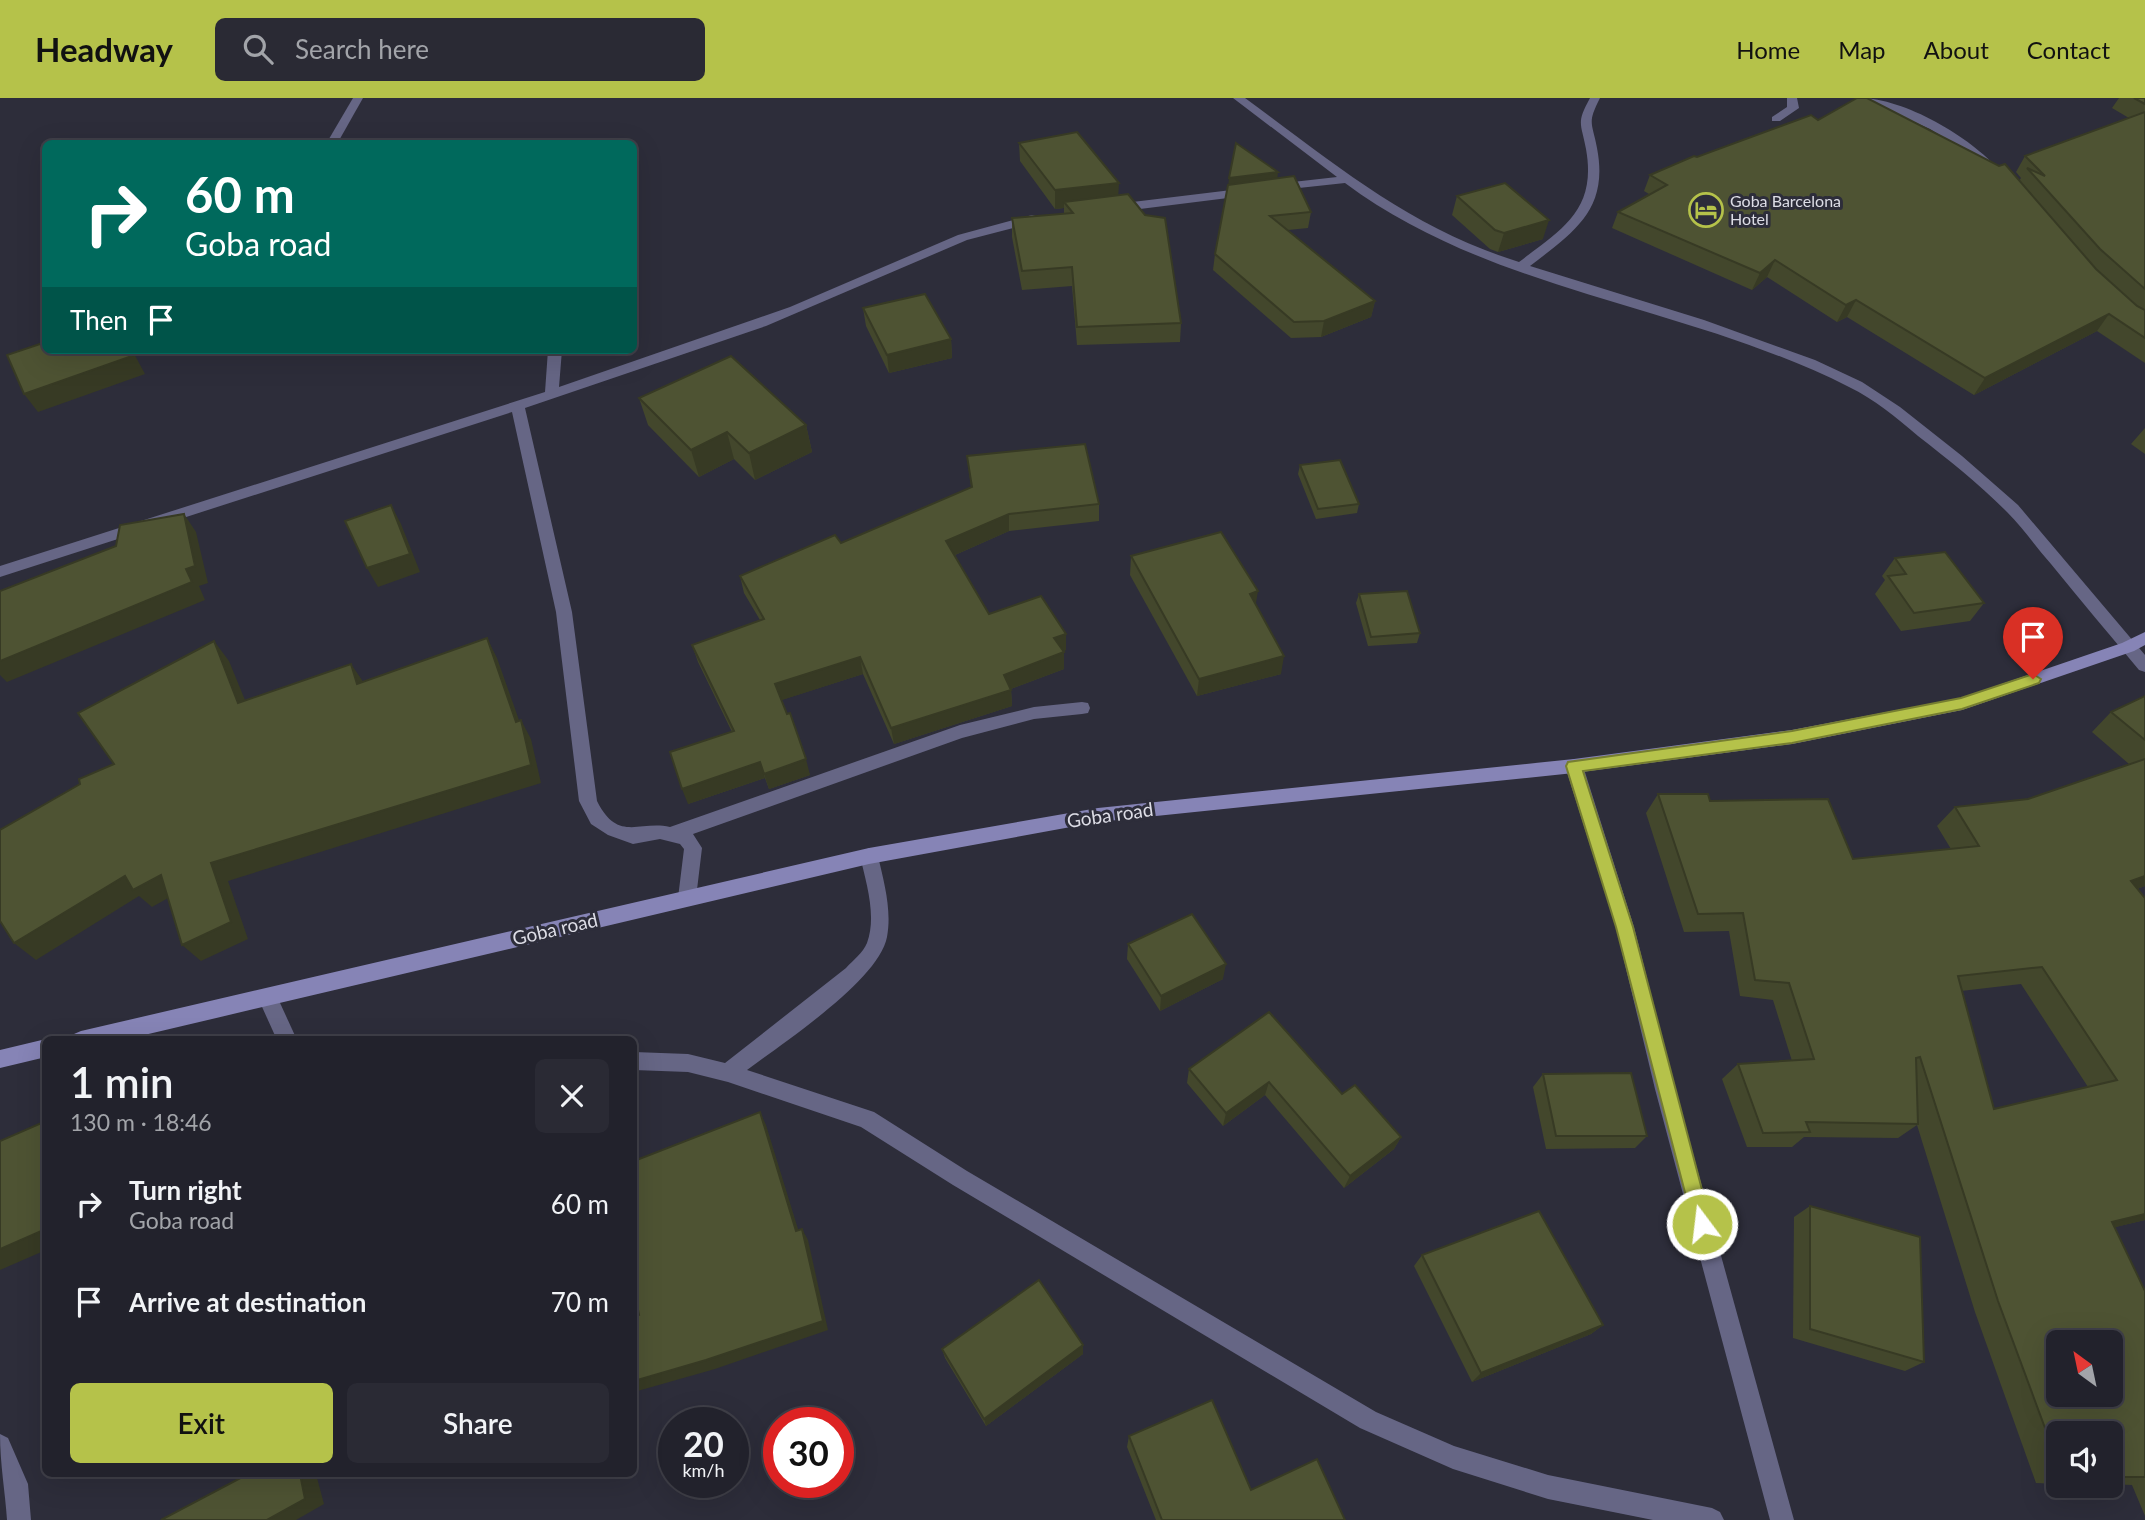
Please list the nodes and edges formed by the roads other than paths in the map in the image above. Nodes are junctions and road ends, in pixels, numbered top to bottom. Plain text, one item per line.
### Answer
1 (358, 98) edge
2 (1238, 98) edge
3 (1595, 98) edge
4 (1792, 98) edge
5 (1865, 98) edge
6 (1776, 119) dead end
7 (333, 140) edge
8 (1345, 180) junction
9 (2003, 180) edge
10 (1104, 210) edge
11 (1051, 216) edge
12 (1521, 267) junction
13 (555, 354) edge
14 (552, 392) junction
15 (517, 404) junction
16 (0, 572) edge
17 (2145, 638) edge
18 (2128, 646) junction
19 (2145, 666) edge
20 (1082, 708) dead end
21 (1574, 766) junction
22 (674, 834) junction
23 (869, 856) junction
24 (687, 898) junction
25 (268, 998) junction
26 (99, 1036) edge
27 (285, 1036) edge
28 (42, 1049) edge
29 (0, 1059) edge
30 (637, 1060) edge
31 (728, 1073) junction
32 (0, 1446) edge
33 (19, 1520) edge
34 (1712, 1520) edge
35 (1782, 1520) edge

1 - 7 street
2 - 8 street
3 - 12 street
4 - 6 street
5 - 9 street
8 - 10 street
8 - 12 street
11 - 14 street
12 - 18 street
13 - 14 street
14 - 15 street
15 - 16 street
15 - 22 street
17 - 18 street, Goba road
18 - 19 street
18 - 21 street, Goba road
20 - 22 street
21 - 23 street, Goba road
21 - 35 street
22 - 24 street
23 - 24 street, Goba road
23 - 31 street
24 - 25 street, Goba road
25 - 26 street, Goba road
25 - 27 street
28 - 29 street
30 - 31 street
31 - 34 street
32 - 33 street

